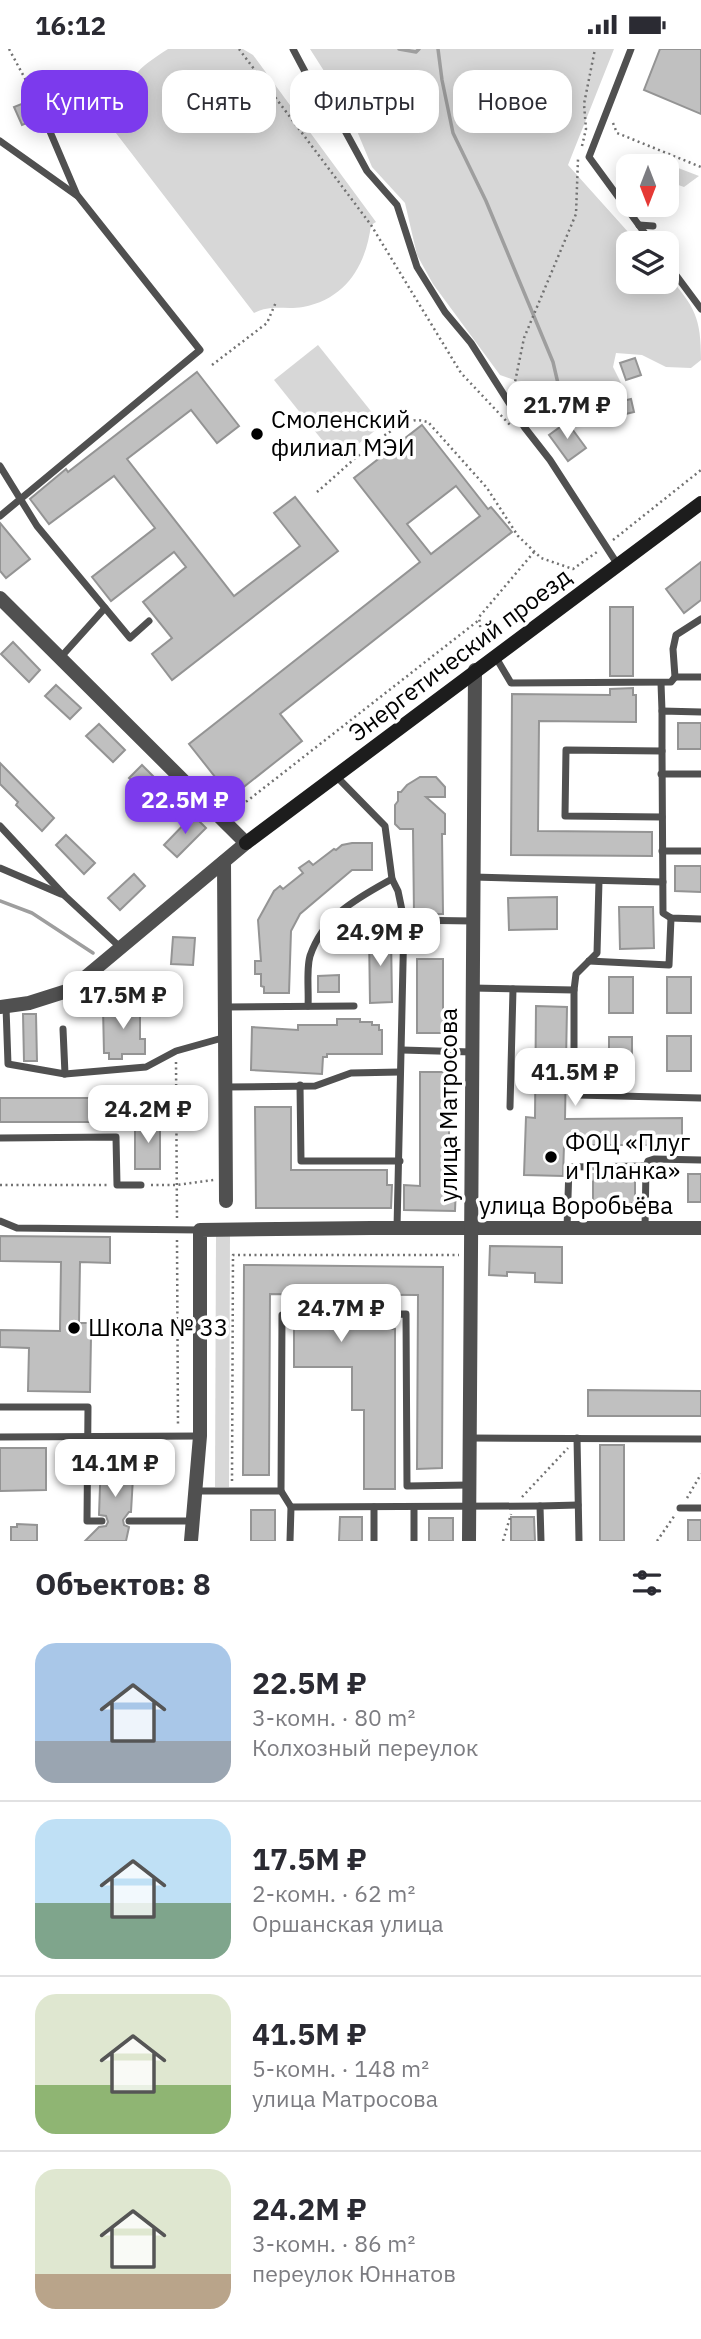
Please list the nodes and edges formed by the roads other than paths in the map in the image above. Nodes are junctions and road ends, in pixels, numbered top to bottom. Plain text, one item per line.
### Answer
1 (293, 49) edge
2 (631, 49) edge
3 (51, 133) edge
4 (0, 141) edge
5 (77, 195) junction
6 (639, 225) junction
7 (653, 226) dead end
8 (643, 231) edge
9 (679, 279) edge
10 (701, 309) edge
11 (0, 466) edge
12 (19, 499) junction
13 (701, 503) edge
14 (0, 516) edge
15 (618, 566) junction
16 (0, 598) edge
17 (105, 608) junction
18 (701, 619) edge
19 (149, 621) dead end
20 (60, 658) junction
21 (485, 663) junction
22 (676, 677) junction
23 (701, 677) edge
24 (661, 683) junction
25 (662, 712) junction
26 (701, 712) edge
27 (662, 751) junction
28 (661, 774) junction
29 (701, 774) edge
30 (335, 775) junction
31 (662, 817) junction
32 (0, 826) edge
33 (246, 843) junction
34 (662, 851) junction
35 (701, 851) edge
36 (224, 862) junction
37 (0, 867) edge
38 (473, 877) junction
39 (393, 879) junction
40 (599, 881) junction
41 (663, 882) junction
42 (65, 896) junction
43 (671, 918) junction
44 (701, 919) edge
45 (404, 921) junction
46 (473, 921) junction
47 (121, 949) junction
48 (589, 961) junction
49 (472, 988) junction
50 (513, 989) junction
51 (573, 990) junction
52 (309, 1006) junction
53 (354, 1006) dead end
54 (3, 1007) edge
55 (226, 1007) junction
56 (63, 1029) dead end
57 (227, 1037) junction
58 (402, 1051) junction
59 (471, 1052) junction
60 (400, 1072) junction
61 (65, 1074) junction
62 (300, 1085) junction
63 (225, 1087) junction
64 (701, 1098) edge
65 (510, 1107) dead end
66 (0, 1138) edge
67 (701, 1160) edge
68 (400, 1161) junction
69 (646, 1166) junction
70 (141, 1185) road end
71 (226, 1201) dead end
72 (0, 1221) edge
73 (397, 1228) junction
74 (470, 1228) junction
75 (567, 1228) junction
76 (645, 1228) junction
77 (701, 1228) edge
78 (200, 1230) junction
79 (0, 1407) edge
80 (88, 1436) junction
81 (200, 1436) junction
82 (0, 1437) edge
83 (469, 1439) junction
84 (577, 1439) junction
85 (701, 1439) edge
86 (469, 1485) junction
87 (194, 1491) junction
88 (281, 1491) junction
89 (578, 1505) junction
90 (469, 1506) junction
91 (540, 1506) junction
92 (291, 1507) junction
93 (374, 1507) junction
94 (414, 1507) junction
95 (680, 1508) dead end
96 (701, 1508) edge
97 (102, 1521) dead end
98 (129, 1521) dead end
99 (192, 1521) junction
100 (191, 1541) edge
101 (290, 1541) edge
102 (374, 1541) edge
103 (414, 1541) edge
104 (468, 1541) edge
105 (541, 1541) edge
106 (579, 1541) edge

1 - 15 lane
2 - 6 lane
3 - 5 lane
4 - 5 lane
5 - 12 lane
6 - 7 lane
6 - 8 lane
9 - 10 lane
11 - 12 lane
12 - 14 lane
12 - 17 lane
13 - 15 street, Энергетический проезд
15 - 21 street, Энергетический проезд
16 - 20 street
17 - 19 lane
17 - 20 lane
18 - 22 lane
20 - 33 street
21 - 24 lane
21 - 30 street, Энергетический проезд
21 - 38 street, улица Матросова
22 - 23 lane
22 - 24 lane
24 - 25 lane
25 - 26 lane
25 - 27 lane
27 - 28 lane
27 - 31 lane
28 - 29 lane
28 - 31 lane
30 - 33 street, Энергетический проезд
30 - 39 lane
31 - 34 lane
32 - 42 lane
33 - 36 street
34 - 35 lane
34 - 41 lane
36 - 47 street
36 - 55 street
37 - 42 lane
38 - 40 lane
38 - 46 street, улица Матросова
39 - 45 lane
39 - 52 lane
40 - 41 lane
40 - 48 lane
41 - 43 lane
42 - 47 lane
43 - 44 lane
43 - 48 lane
45 - 46 lane
45 - 58 lane
46 - 49 street, улица Матросова
47 - 54 street
48 - 51 lane
49 - 50 lane
49 - 59 street, улица Матросова
50 - 51 lane
50 - 65 lane
51 - 64 lane
52 - 53 lane
52 - 55 lane
54 - 61 lane
55 - 57 street
56 - 61 lane
57 - 61 lane
57 - 63 street
58 - 59 lane
58 - 60 lane
59 - 74 street, улица Матросова
60 - 62 lane
60 - 68 lane
62 - 63 lane
62 - 68 lane
63 - 71 street
66 - 70 lane
67 - 69 lane
68 - 73 lane
69 - 75 lane
69 - 76 lane
72 - 78 lane
73 - 74 street, улица Воробьёва
73 - 78 street, улица Воробьёва
74 - 75 street, улица Воробьёва
74 - 83 street, улица Матросова
75 - 76 street, улица Воробьёва
76 - 77 street, улица Воробьёва
78 - 81 street
79 - 80 lane
80 - 81 lane
80 - 82 lane
80 - 97 lane
81 - 87 street
83 - 84 lane
83 - 86 street, улица Матросова
84 - 85 lane
84 - 89 lane
86 - 88 lane
86 - 90 street, улица Матросова
87 - 88 lane
87 - 99 street
88 - 92 lane
89 - 91 lane
89 - 106 lane
90 - 91 lane
90 - 94 lane
90 - 104 street, улица Матросова
91 - 105 lane
92 - 93 lane
92 - 101 lane
93 - 94 lane
93 - 102 lane
94 - 103 lane
95 - 96 lane
98 - 99 lane
99 - 100 street

